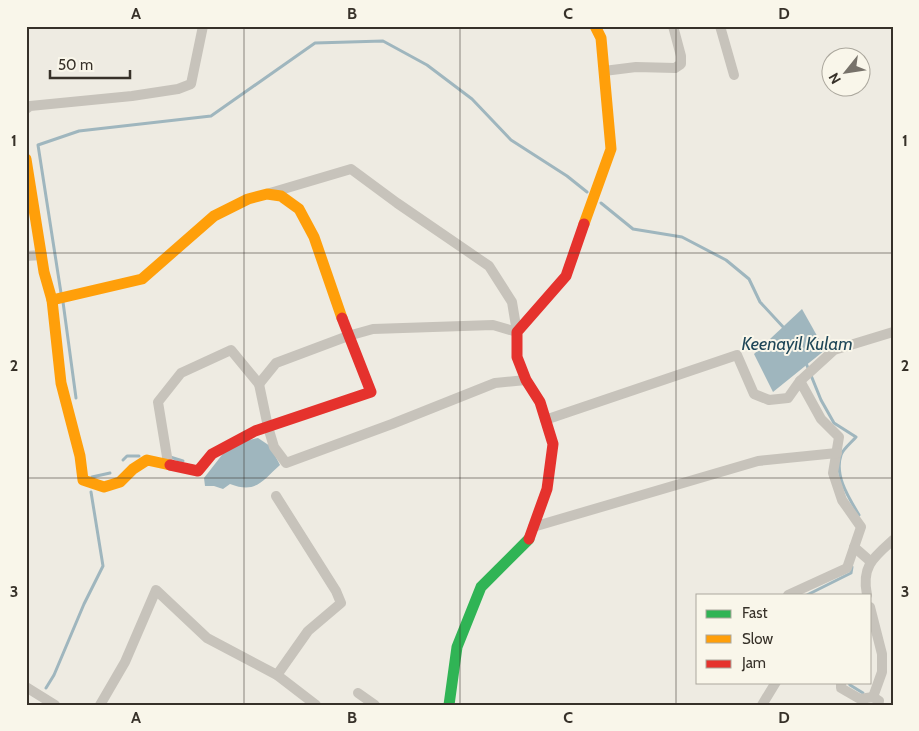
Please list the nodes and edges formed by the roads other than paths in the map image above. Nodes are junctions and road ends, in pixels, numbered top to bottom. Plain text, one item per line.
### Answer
1 (203, 26) edge
2 (596, 26) edge
3 (673, 26) edge
4 (720, 26) edge
5 (604, 70) junction
6 (734, 75) dead end
7 (27, 106) edge
8 (26, 159) edge
9 (267, 194) junction
10 (42, 255) junction
11 (26, 256) edge
12 (59, 298) junction
13 (517, 332) junction
14 (893, 332) edge
15 (348, 336) junction
16 (802, 379) junction
17 (526, 380) junction
18 (259, 384) junction
19 (545, 420) junction
20 (268, 427) junction
21 (837, 453) junction
22 (168, 463) junction
23 (276, 496) dead end
24 (533, 527) junction
25 (893, 540) edge
26 (854, 547) junction
27 (867, 558) junction
28 (790, 594) edge
29 (867, 594) edge
30 (872, 615) edge
31 (276, 675) junction
32 (775, 684) edge
33 (841, 684) edge
34 (26, 687) edge
35 (358, 694) dead end
36 (876, 701) edge
37 (55, 705) edge
38 (100, 705) edge
39 (316, 705) edge
40 (375, 705) edge
41 (448, 705) edge
42 (762, 705) edge

1 - 7 street
2 - 5 street
3 - 5 street
4 - 6 street
5 - 13 street
8 - 10 street
9 - 12 street
9 - 13 street
9 - 15 street
10 - 11 street
10 - 12 street
12 - 22 street
13 - 15 street
13 - 17 street
14 - 16 street
15 - 18 street
15 - 20 street
16 - 19 street
16 - 21 street
17 - 19 street
17 - 20 street
18 - 20 street
18 - 22 street
19 - 24 street
20 - 22 street
21 - 24 street
21 - 26 street
23 - 31 street
24 - 41 street
25 - 27 street
26 - 27 street
26 - 28 street
27 - 29 street
30 - 36 street
31 - 38 street
31 - 39 street
32 - 42 street
33 - 36 street
34 - 37 street
35 - 40 street

